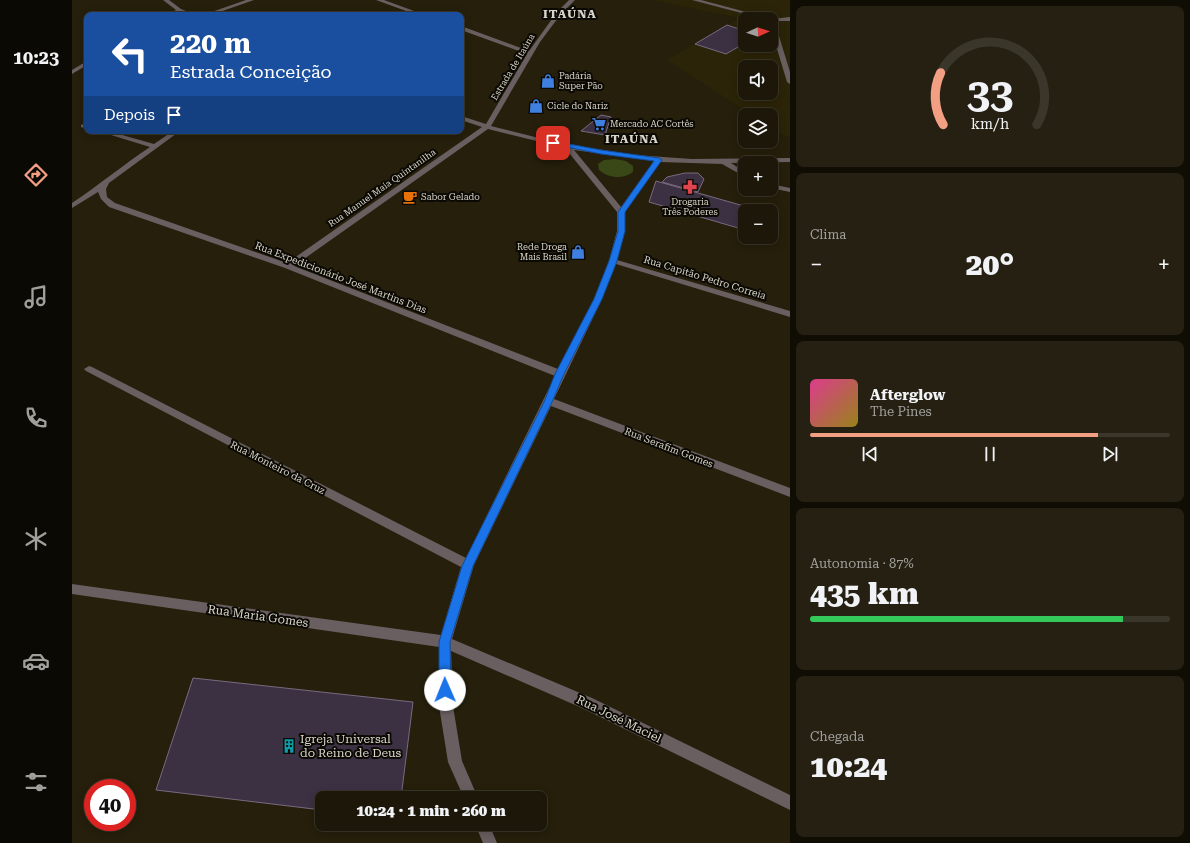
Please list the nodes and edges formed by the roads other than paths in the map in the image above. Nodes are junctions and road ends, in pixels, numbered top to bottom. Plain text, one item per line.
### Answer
1 (166, 0) edge
2 (251, 0) edge
3 (378, 0) edge
4 (572, 0) edge
5 (694, 0) edge
6 (179, 10) junction
7 (175, 12) edge
8 (185, 12) edge
9 (215, 12) edge
10 (413, 12) edge
11 (743, 12) edge
12 (778, 19) edge
13 (790, 19) edge
14 (464, 29) edge
15 (778, 43) edge
16 (530, 53) junction
17 (84, 65) edge
18 (72, 72) edge
19 (790, 82) edge
20 (464, 119) edge
21 (487, 127) junction
22 (112, 134) edge
23 (173, 134) edge
24 (155, 146) junction
25 (567, 146) junction
26 (659, 160) junction
27 (790, 160) edge
28 (724, 162) junction
29 (738, 171) edge
30 (103, 185) junction
31 (778, 187) edge
32 (790, 190) edge
33 (72, 206) edge
34 (621, 212) junction
35 (613, 261) junction
36 (288, 266) junction
37 (790, 314) edge
38 (89, 369) dead end
39 (560, 374) junction
40 (548, 402) junction
41 (790, 493) edge
42 (468, 566) junction
43 (72, 590) edge
44 (445, 642) junction
45 (468, 791) edge
46 (790, 803) edge
47 (485, 831) edge
48 (490, 843) edge

1 - 6 street
2 - 9 street
3 - 10 street
4 - 16 street, Estrada de Itaúna
5 - 11 street
6 - 7 street
6 - 8 street
12 - 13 street
14 - 16 street
15 - 19 street
16 - 21 street, Estrada de Itaúna
17 - 18 street
20 - 21 street
21 - 25 street
21 - 36 street, Rua Manuel Maia Quintanilha
22 - 24 street
23 - 24 street
24 - 30 street
25 - 26 street
25 - 34 street
26 - 28 street
26 - 34 street
27 - 28 street
28 - 29 street
30 - 33 street
30 - 36 street, Rua Expedicionário José Martins Dias
31 - 32 street
34 - 35 street
35 - 37 street, Rua Capitão Pedro Correia
35 - 39 street
36 - 39 street, Rua Expedicionário José Martins Dias
38 - 42 street, Rua Monteiro da Cruz
39 - 40 street
40 - 41 street, Rua Serafim Gomes
40 - 42 street
42 - 44 street
43 - 44 street, Rua Maria Gomes
44 - 45 street
44 - 46 street, Rua José Maciel
47 - 48 street

